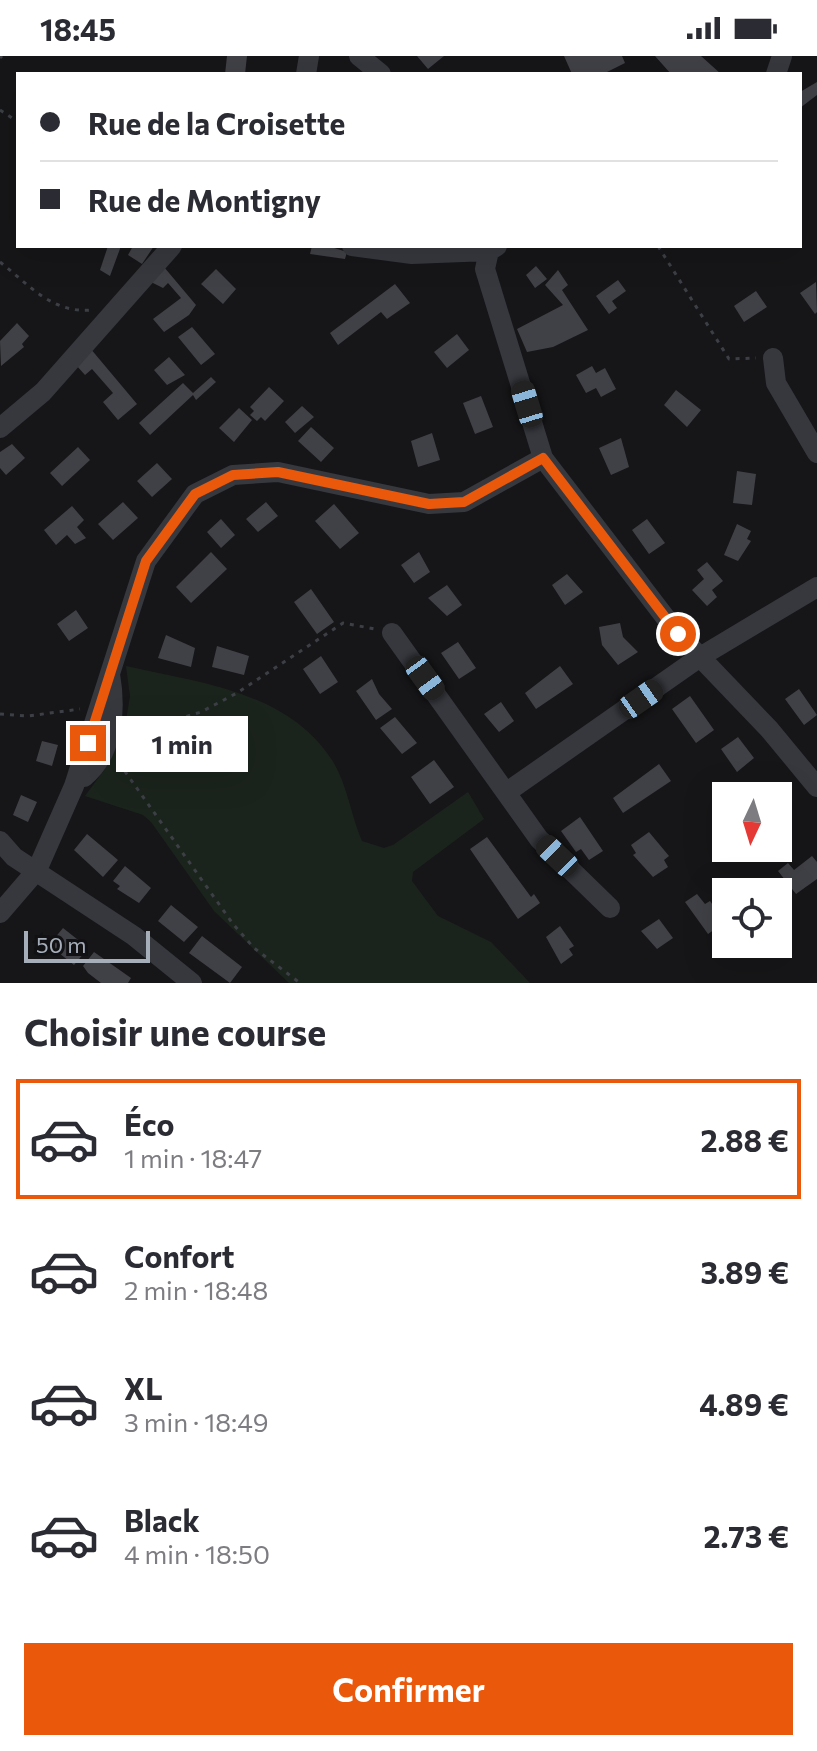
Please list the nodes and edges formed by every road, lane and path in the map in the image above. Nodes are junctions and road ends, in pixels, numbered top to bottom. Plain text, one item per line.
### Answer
1 (359, 56) edge
2 (379, 72) edge
3 (170, 248) edge
4 (367, 248) edge
5 (492, 248) edge
6 (659, 248) edge
7 (0, 262) edge
8 (99, 309) dead end
9 (773, 358) joint
10 (0, 428) edge
11 (817, 453) edge
12 (543, 458) junction
13 (817, 587) edge
14 (392, 633) joint
15 (700, 657) junction
16 (110, 670) junction
17 (0, 714) edge
18 (93, 726) junction
19 (107, 743) junction
20 (74, 786) junction
21 (817, 787) edge
22 (507, 792) junction
23 (0, 841) edge
24 (37, 870) junction
25 (610, 908) dead end
26 (0, 913) edge
27 (192, 983) edge
28 (300, 983) edge

1 - 2 street
3 - 10 street
4 - 5 street
5 - 12 street
6 - 9 path
7 - 8 path
9 - 11 street
12 - 15 street
12 - 16 street
13 - 15 street
14 - 19 path
14 - 22 street
15 - 21 street
15 - 22 street
16 - 18 street
16 - 19 street
17 - 18 path
18 - 20 street
19 - 20 street
19 - 28 path
20 - 24 street
22 - 25 street
23 - 24 street
24 - 26 street
24 - 27 street

